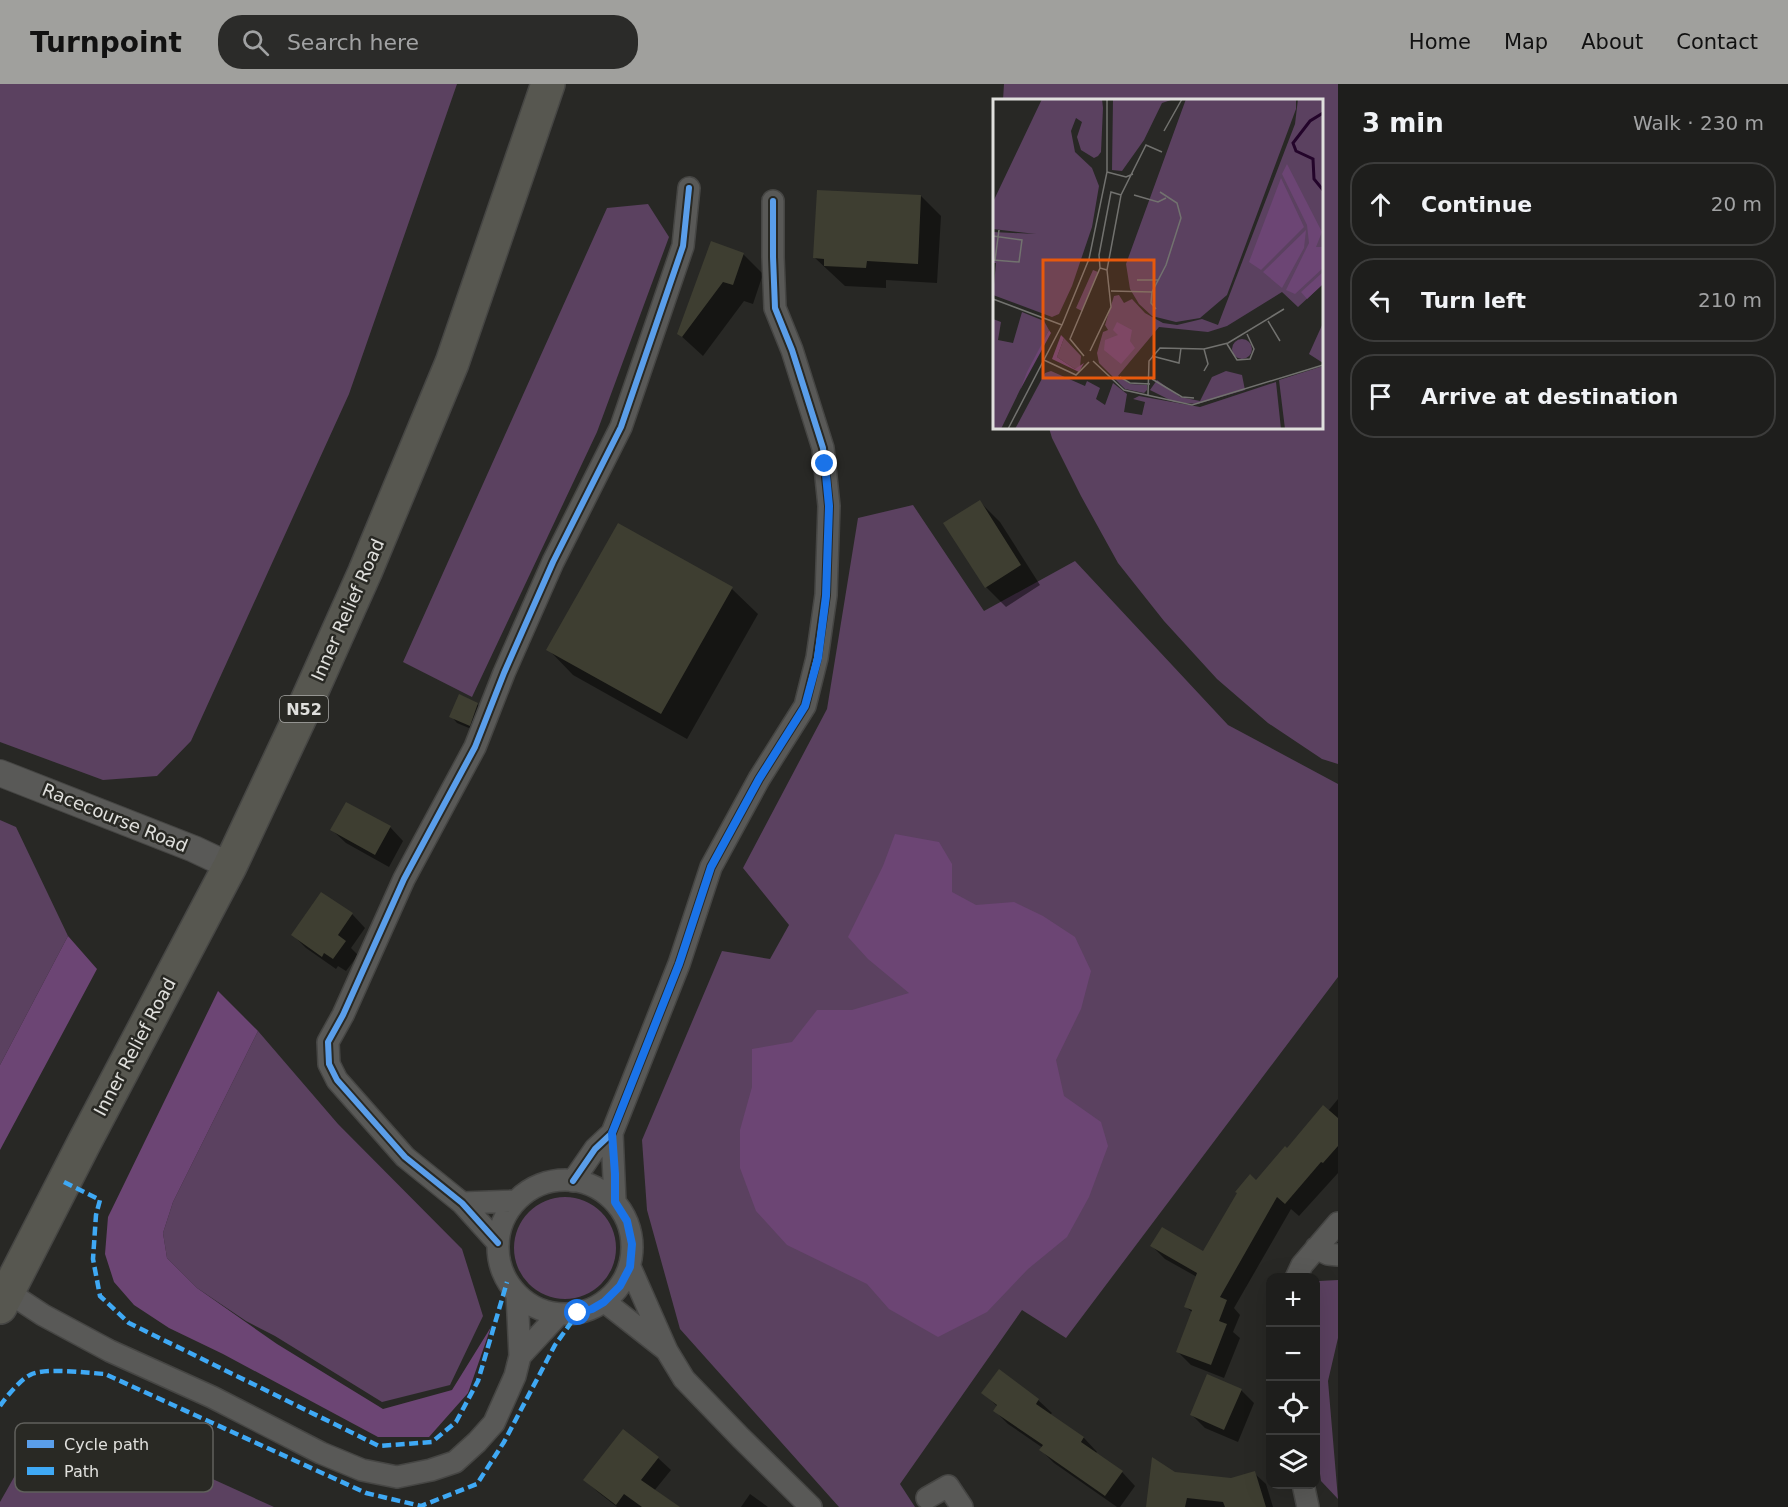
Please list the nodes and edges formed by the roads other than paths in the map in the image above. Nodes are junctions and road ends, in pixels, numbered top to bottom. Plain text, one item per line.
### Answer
1 (548, 84) edge
2 (689, 188) dead end
3 (772, 201) dead end
4 (0, 773) edge
5 (230, 866) junction
6 (612, 1133) junction
7 (573, 1181) junction
8 (516, 1201) junction
9 (615, 1202) junction
10 (462, 1203) junction
11 (1338, 1223) edge
12 (498, 1243) junction
13 (1316, 1248) junction
14 (1338, 1255) edge
15 (630, 1267) junction
16 (1298, 1273) edge
17 (517, 1294) junction
18 (4, 1299) edge
19 (604, 1302) junction
20 (559, 1314) junction
21 (668, 1351) junction
22 (520, 1356) junction
23 (1304, 1489) edge
24 (927, 1498) dead end
25 (811, 1507) edge
26 (962, 1507) edge
27 (1308, 1507) edge

1 - 5 main road, Inner Relief Road / N52
2 - 10 street
3 - 6 street
4 - 5 street, Racecourse Road
5 - 18 main road, Inner Relief Road / N52
6 - 7 street
6 - 9 street
7 - 8 street
7 - 9 street
8 - 10 street
8 - 12 street
9 - 15 street
10 - 12 street
11 - 13 street
12 - 17 street
13 - 14 street
13 - 16 street
15 - 19 street
15 - 21 street
17 - 20 street
17 - 22 street
18 - 22 street
19 - 20 street
19 - 21 street
20 - 22 street
21 - 25 street
23 - 27 street
24 - 26 street

